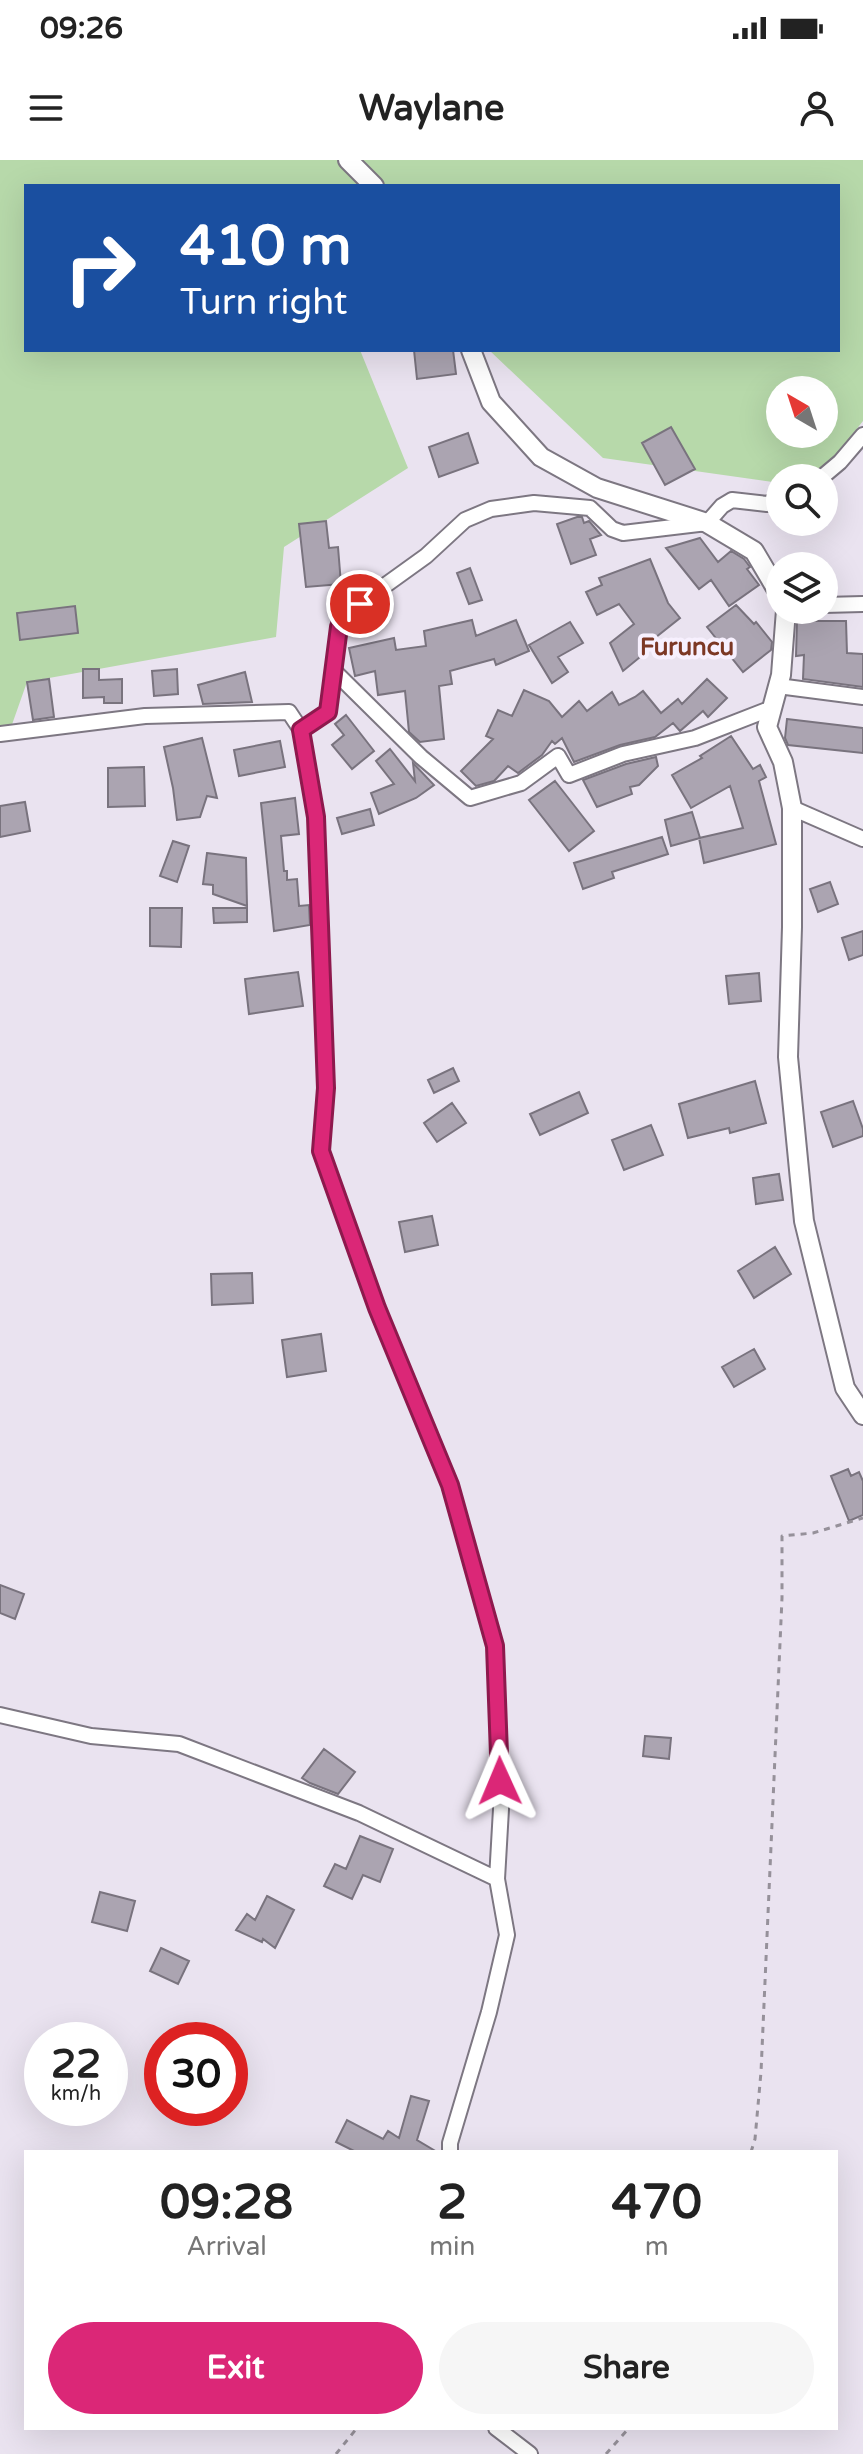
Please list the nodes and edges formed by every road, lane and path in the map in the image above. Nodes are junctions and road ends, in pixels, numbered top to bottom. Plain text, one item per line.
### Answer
1 (348, 160) edge
2 (372, 184) edge
3 (472, 352) edge
4 (863, 435) edge
5 (838, 464) edge
6 (766, 504) edge
7 (707, 523) junction
8 (766, 571) edge
9 (863, 604) edge
10 (838, 605) edge
11 (785, 624) edge
12 (333, 670) junction
13 (778, 686) junction
14 (863, 697) edge
15 (772, 708) junction
16 (301, 730) junction
17 (0, 734) edge
18 (792, 808) junction
19 (863, 839) edge
20 (863, 1415) edge
21 (863, 1518) edge
22 (0, 1715) edge
23 (497, 1879) junction
24 (450, 2150) edge
25 (752, 2150) edge
26 (355, 2430) edge
27 (499, 2430) edge
28 (627, 2430) edge
29 (336, 2454) edge
30 (530, 2454) edge
31 (606, 2454) edge

1 - 2 street
3 - 7 street
4 - 5 street
6 - 7 street
7 - 8 street
7 - 12 street
9 - 10 street
11 - 13 street
12 - 15 street
12 - 16 street
13 - 14 street
13 - 15 street
15 - 18 street
16 - 17 street
16 - 23 street
18 - 19 street
18 - 20 street
21 - 25 path
22 - 23 street
23 - 24 street
26 - 29 path
27 - 30 street
28 - 31 path

